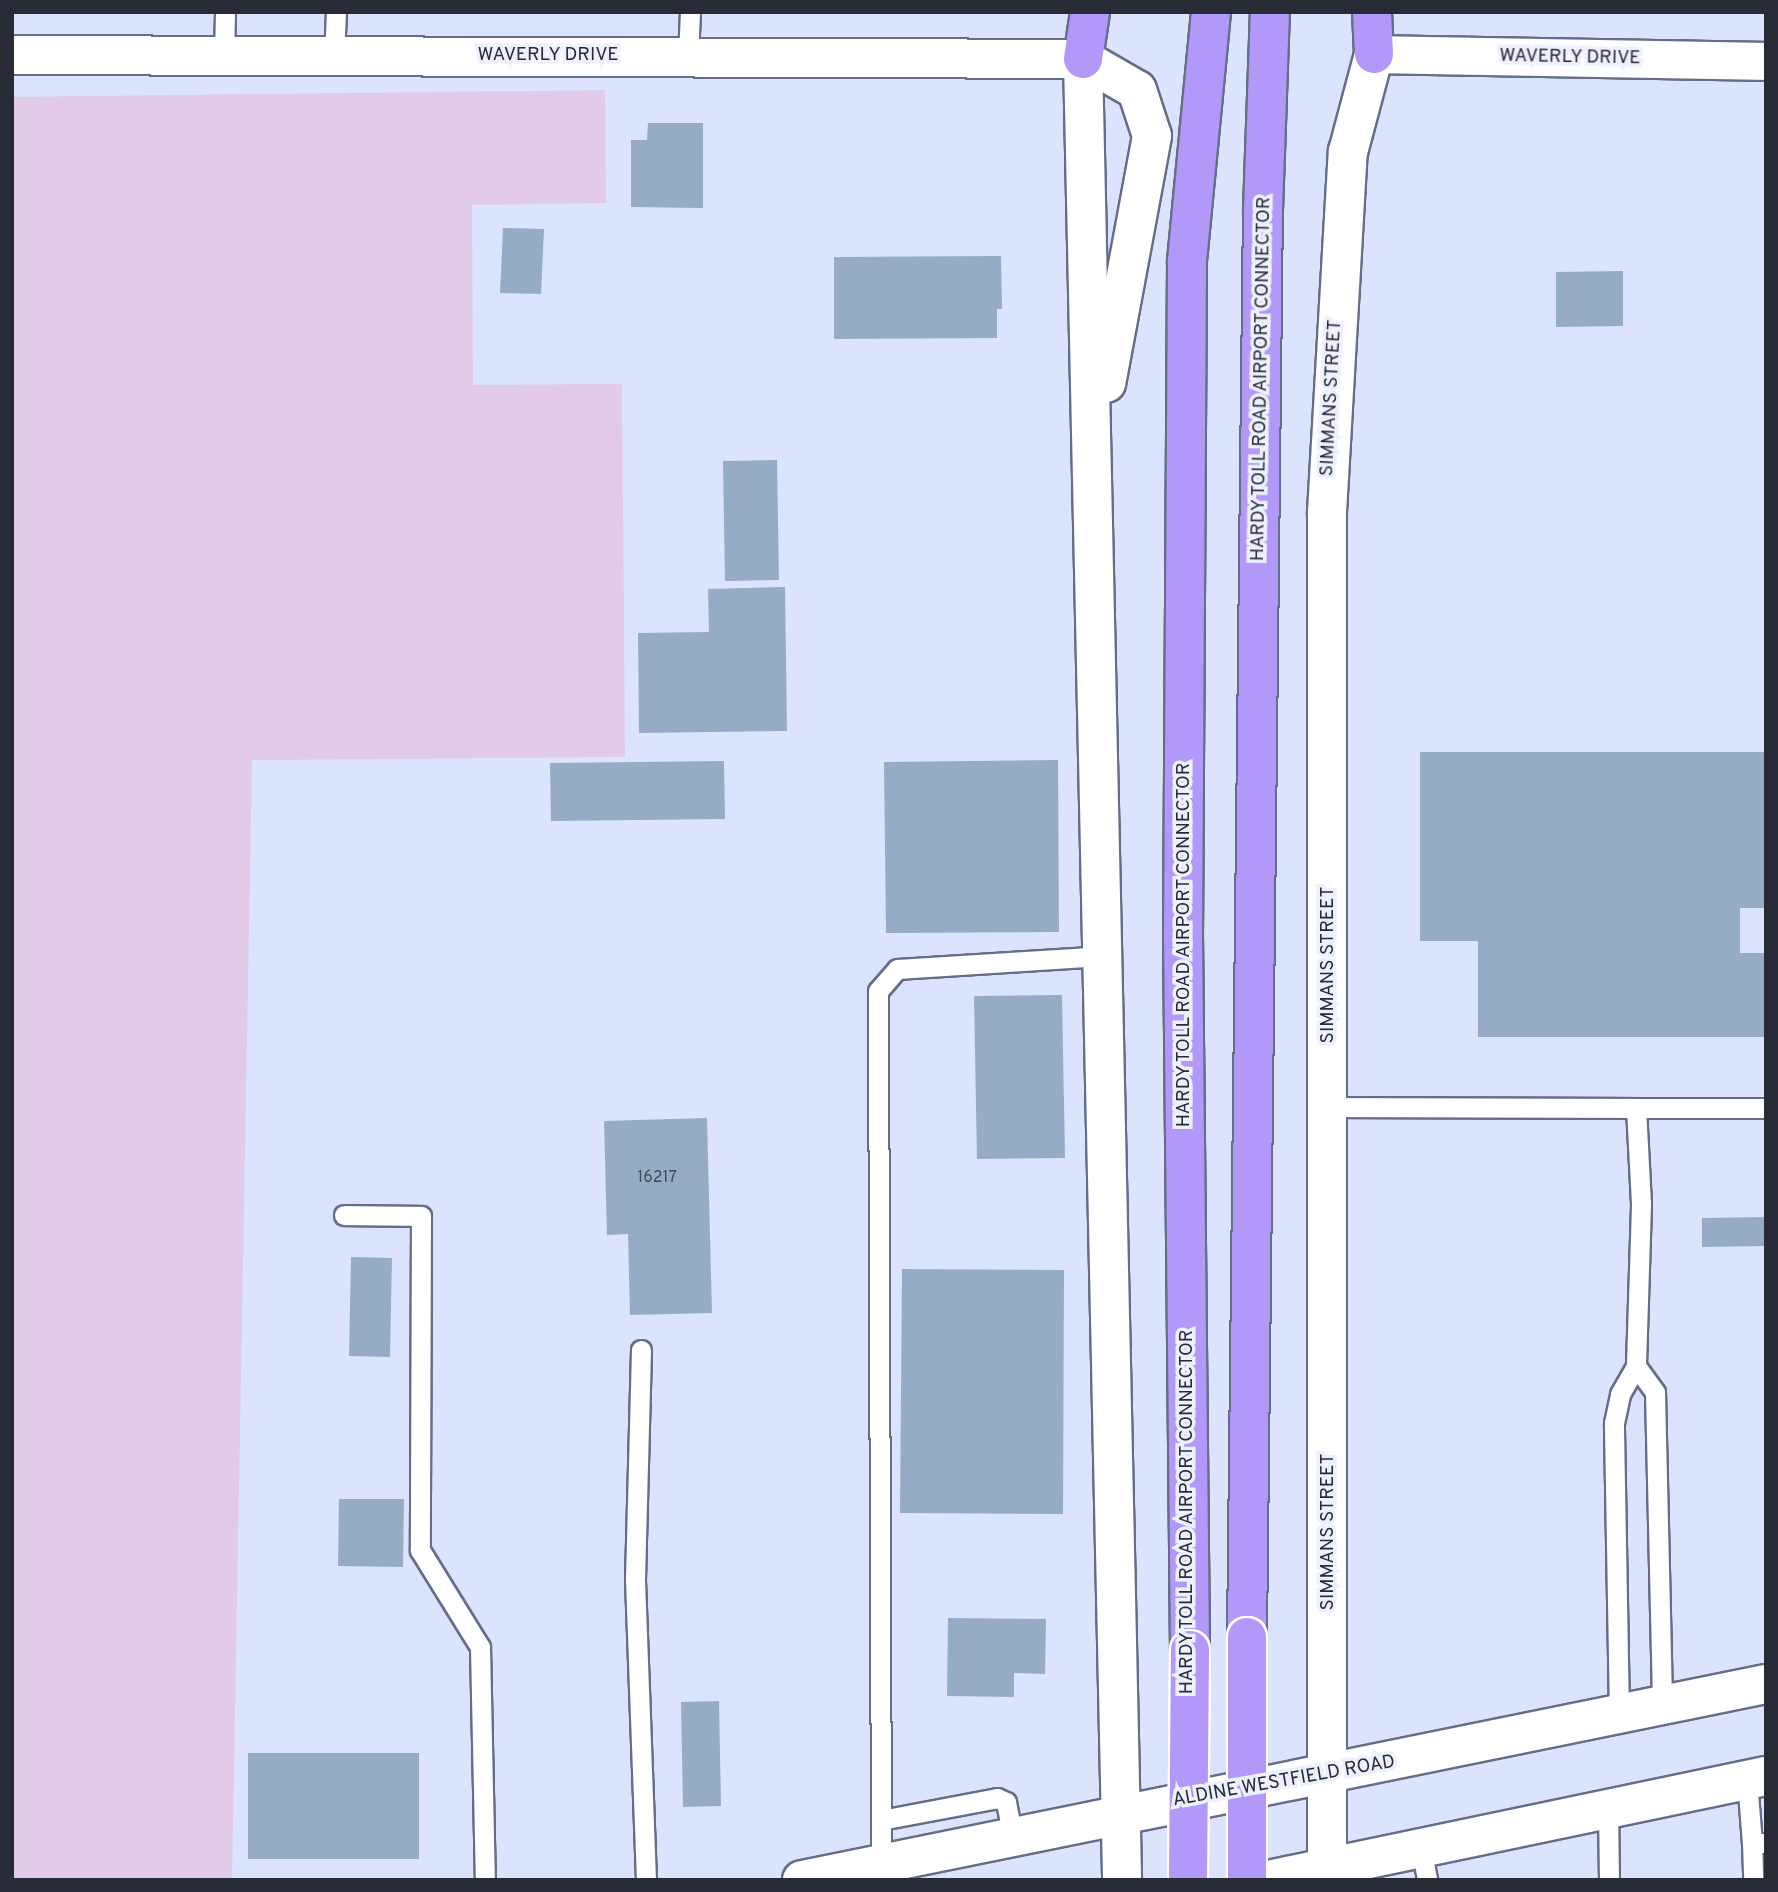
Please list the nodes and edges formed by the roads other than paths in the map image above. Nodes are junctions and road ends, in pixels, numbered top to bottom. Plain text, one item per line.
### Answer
1 (225, 12) edge
2 (336, 12) edge
3 (691, 12) edge
4 (1090, 12) edge
5 (1211, 12) edge
6 (1270, 12) edge
7 (1372, 12) edge
8 (1374, 54) junction
9 (12, 55) edge
10 (688, 55) junction
11 (224, 57) junction
12 (334, 57) junction
13 (1083, 59) junction
14 (1766, 61) edge
15 (1092, 461) junction
16 (1086, 957) junction
17 (1330, 1107) junction
18 (1636, 1108) junction
19 (1766, 1108) edge
20 (344, 1215) dead end
21 (641, 1350) dead end
22 (1636, 1366) junction
23 (1766, 1684) edge
24 (1662, 1706) junction
25 (1619, 1715) junction
26 (1328, 1776) junction
27 (1756, 1778) edge
28 (1608, 1809) junction
29 (1119, 1812) junction
30 (881, 1820) junction
31 (1012, 1834) junction
32 (1759, 1843) edge
33 (881, 1863) junction
34 (1424, 1864) edge
35 (1327, 1874) edge
36 (485, 1880) edge
37 (646, 1880) edge
38 (802, 1880) edge
39 (1122, 1880) edge
40 (1188, 1880) edge
41 (1247, 1880) edge
42 (1268, 1880) edge
43 (1609, 1880) edge
44 (1753, 1880) edge

1 - 11 lane
2 - 12 lane
3 - 10 lane
4 - 13 highway
5 - 40 highway, HARDY TOLL ROAD AIRPORT CONNECTOR, bridge
6 - 41 highway, HARDY TOLL ROAD AIRPORT CONNECTOR, bridge
7 - 8 highway
8 - 14 street, WAVERLY DRIVE
8 - 17 main road, SIMMANS STREET
9 - 11 main road, WAVERLY DRIVE
10 - 12 main road, WAVERLY DRIVE
10 - 13 main road, WAVERLY DRIVE
11 - 12 main road, WAVERLY DRIVE
13 - 15 main road
13 - 15 main road
15 - 16 main road
16 - 29 main road
16 - 30 lane
17 - 18 lane
17 - 26 main road, SIMMANS STREET
18 - 19 lane
18 - 22 lane
20 - 36 lane
21 - 37 lane
22 - 24 lane
22 - 25 lane
23 - 24 main road, ALDINE WESTFIELD ROAD
24 - 25 main road, ALDINE WESTFIELD ROAD
25 - 26 main road, ALDINE WESTFIELD ROAD
26 - 29 main road, ALDINE WESTFIELD ROAD
26 - 35 main road, SIMMANS STREET
27 - 28 main road
27 - 32 lane
28 - 34 main road
28 - 43 lane
29 - 31 main road, ALDINE WESTFIELD ROAD
29 - 39 main road
30 - 31 lane
30 - 33 lane
31 - 33 main road, ALDINE WESTFIELD ROAD
32 - 44 lane
33 - 38 main road, ALDINE WESTFIELD ROAD
34 - 35 main road
35 - 42 main road

